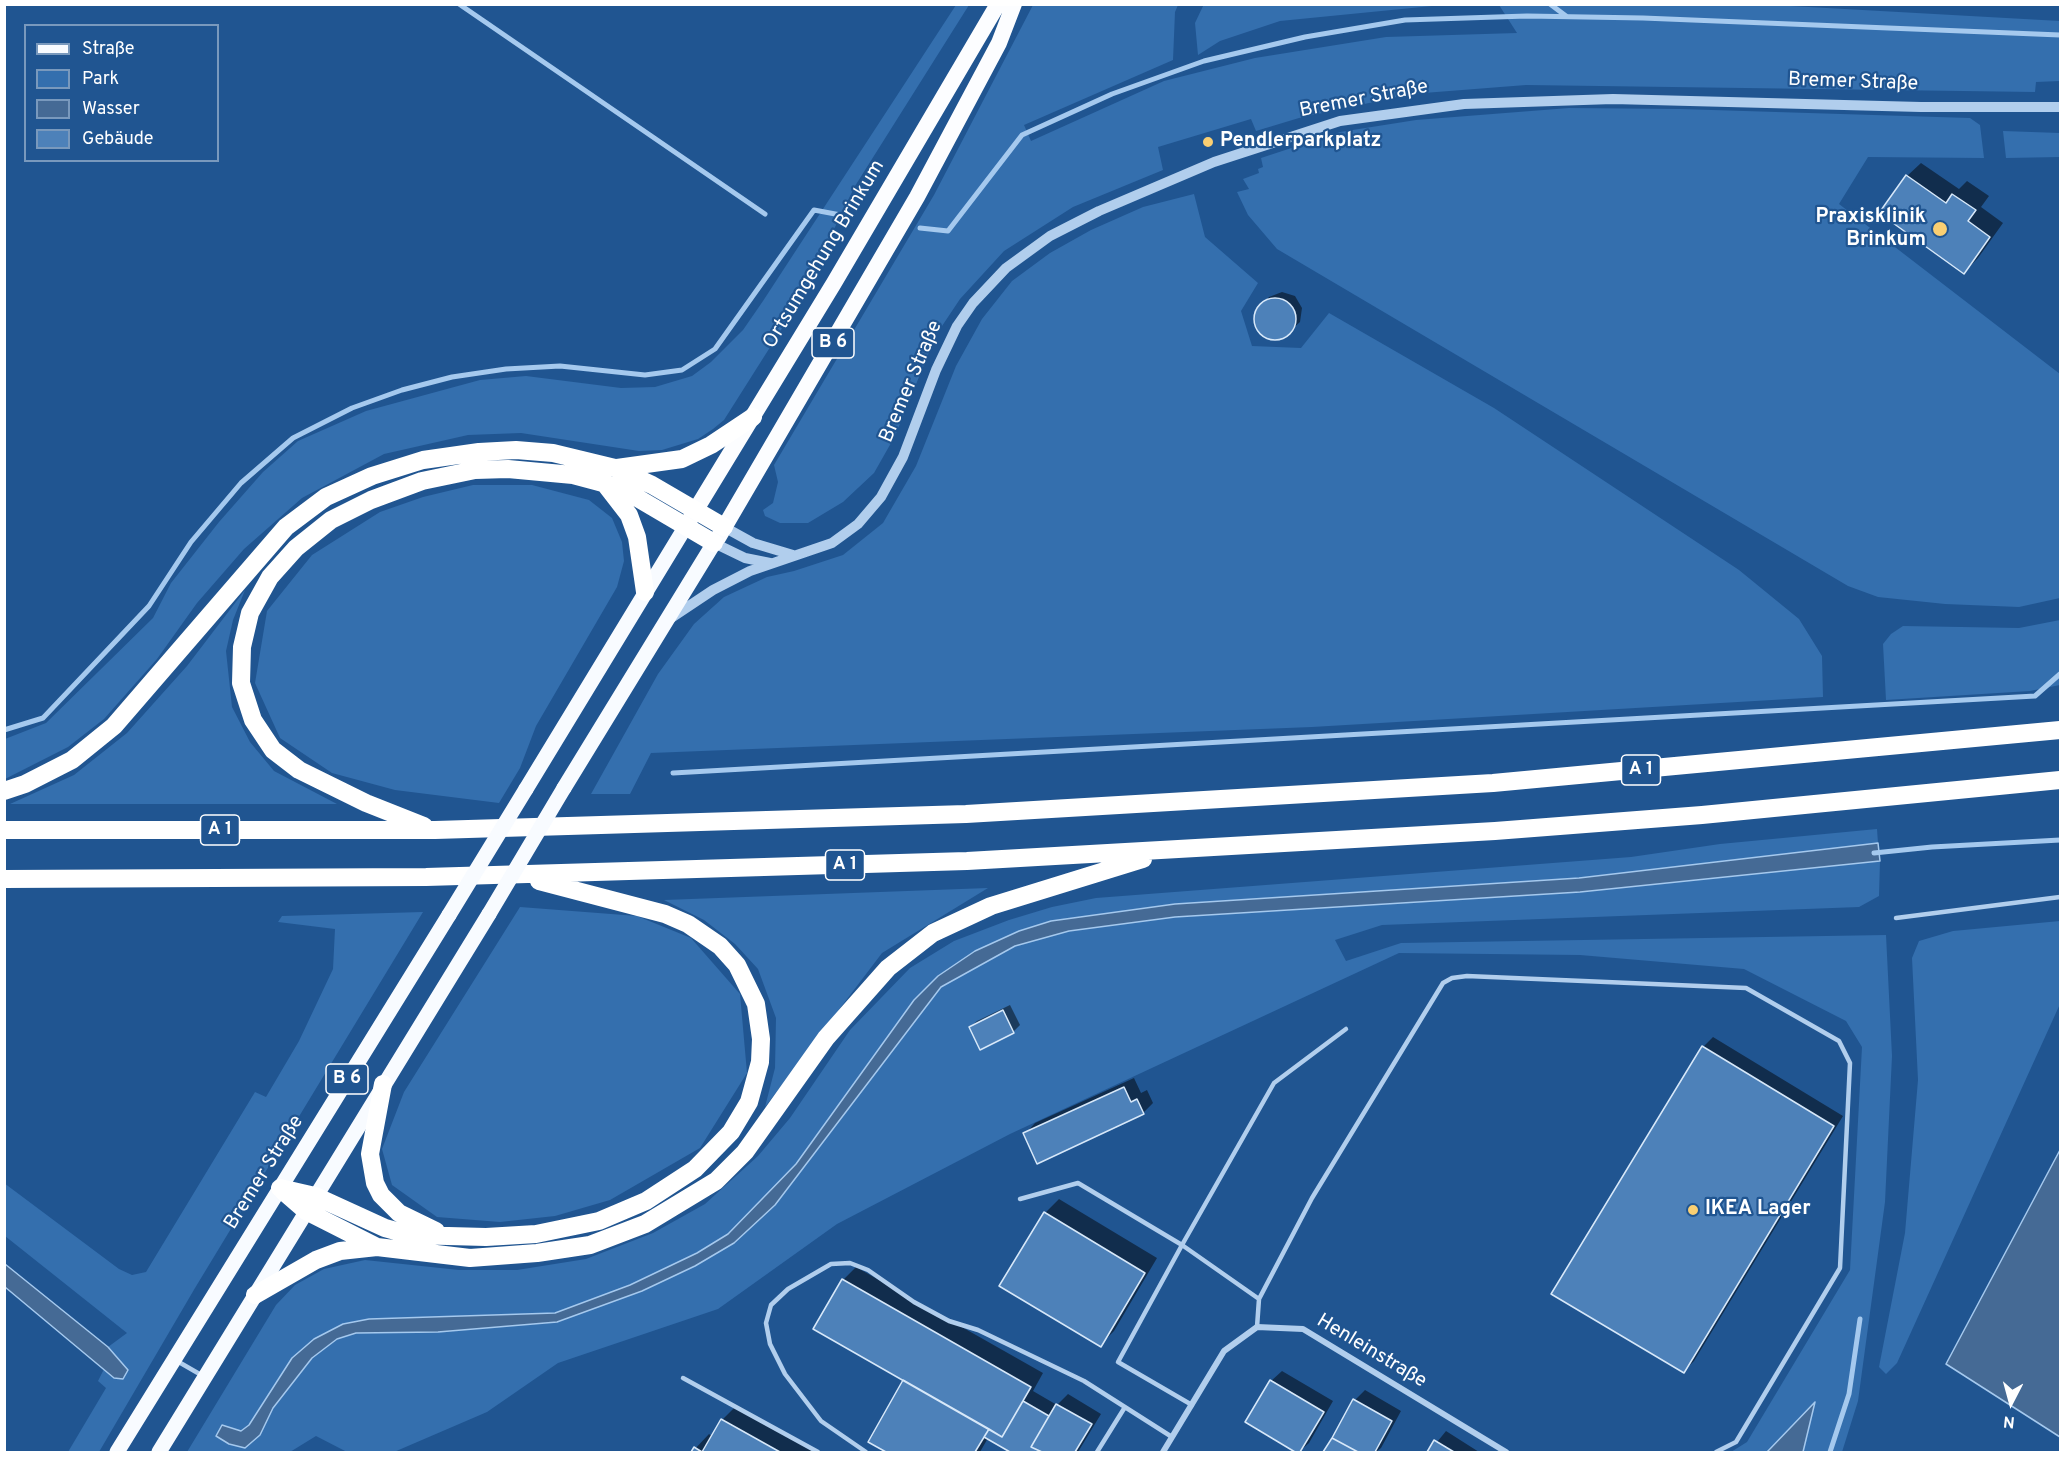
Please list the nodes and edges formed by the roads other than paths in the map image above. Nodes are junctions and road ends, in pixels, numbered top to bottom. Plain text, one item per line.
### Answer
1 (998, 4) edge
2 (1014, 4) edge
3 (2061, 106) edge
4 (753, 417) junction
5 (615, 468) junction
6 (603, 483) junction
7 (690, 518) junction
8 (724, 527) junction
9 (714, 543) junction
10 (794, 555) junction
11 (772, 563) junction
12 (645, 591) junction
13 (668, 619) junction
14 (2061, 730) edge
15 (2061, 780) edge
16 (4, 791) edge
17 (4, 830) edge
18 (435, 830) junction
19 (1171, 850) junction
20 (519, 876) junction
21 (4, 879) edge
22 (2061, 897) edge
23 (1896, 918) dead end
24 (1346, 1029) dead end
25 (383, 1084) junction
26 (280, 1188) junction
27 (1020, 1199) dead end
28 (311, 1203) junction
29 (461, 1236) junction
30 (1182, 1245) junction
31 (377, 1246) junction
32 (255, 1295) junction
33 (1259, 1299) junction
34 (1257, 1327) junction
35 (174, 1360) junction
36 (205, 1377) junction
37 (683, 1378) dead end
38 (1192, 1405) junction
39 (1125, 1407) junction
40 (1172, 1437) junction
41 (117, 1452) edge
42 (159, 1452) edge
43 (818, 1452) edge
44 (866, 1452) edge
45 (1097, 1452) edge
46 (1163, 1452) edge
47 (1506, 1452) edge
48 (1716, 1452) edge

1 - 4 highway, Ortsumgehung Brinkum / B 6
2 - 8 highway, B 6
3 - 10 street, Bremer Straße
4 - 5 highway
4 - 7 highway, Ortsumgehung Brinkum / B 6
5 - 7 highway
5 - 16 highway
6 - 7 highway
6 - 12 highway
6 - 18 highway
7 - 8 highway
7 - 9 highway
7 - 12 main road, B 6
8 - 9 highway, B 6
8 - 10 street
9 - 11 street
9 - 13 main road, B 6
10 - 11 street, Bremer Straße
11 - 13 street, Bremer Straße
12 - 26 main road, Bremer Straße / B 6, bridge
13 - 25 main road, B 6, bridge
14 - 18 highway, A 1
15 - 19 highway, A 1
17 - 18 highway, A 1
19 - 20 highway, A 1
19 - 31 highway
20 - 21 highway, A 1
20 - 29 highway
22 - 23 lane
24 - 30 lane
25 - 28 main road, B 6
25 - 29 highway
26 - 28 highway
26 - 35 main road, Bremer Straße / B 6
27 - 30 lane
28 - 29 highway
28 - 31 highway
28 - 32 main road, B 6
30 - 33 lane
30 - 38 lane
31 - 32 highway
32 - 36 main road, B 6
33 - 34 lane
33 - 48 lane
34 - 38 street
34 - 47 street, Henleinstraße
35 - 36 lane
35 - 41 main road, Bremer Straße / B 6
36 - 42 main road, B 6
37 - 43 lane
38 - 40 street
39 - 40 lane
39 - 44 lane
39 - 45 lane
40 - 46 street

